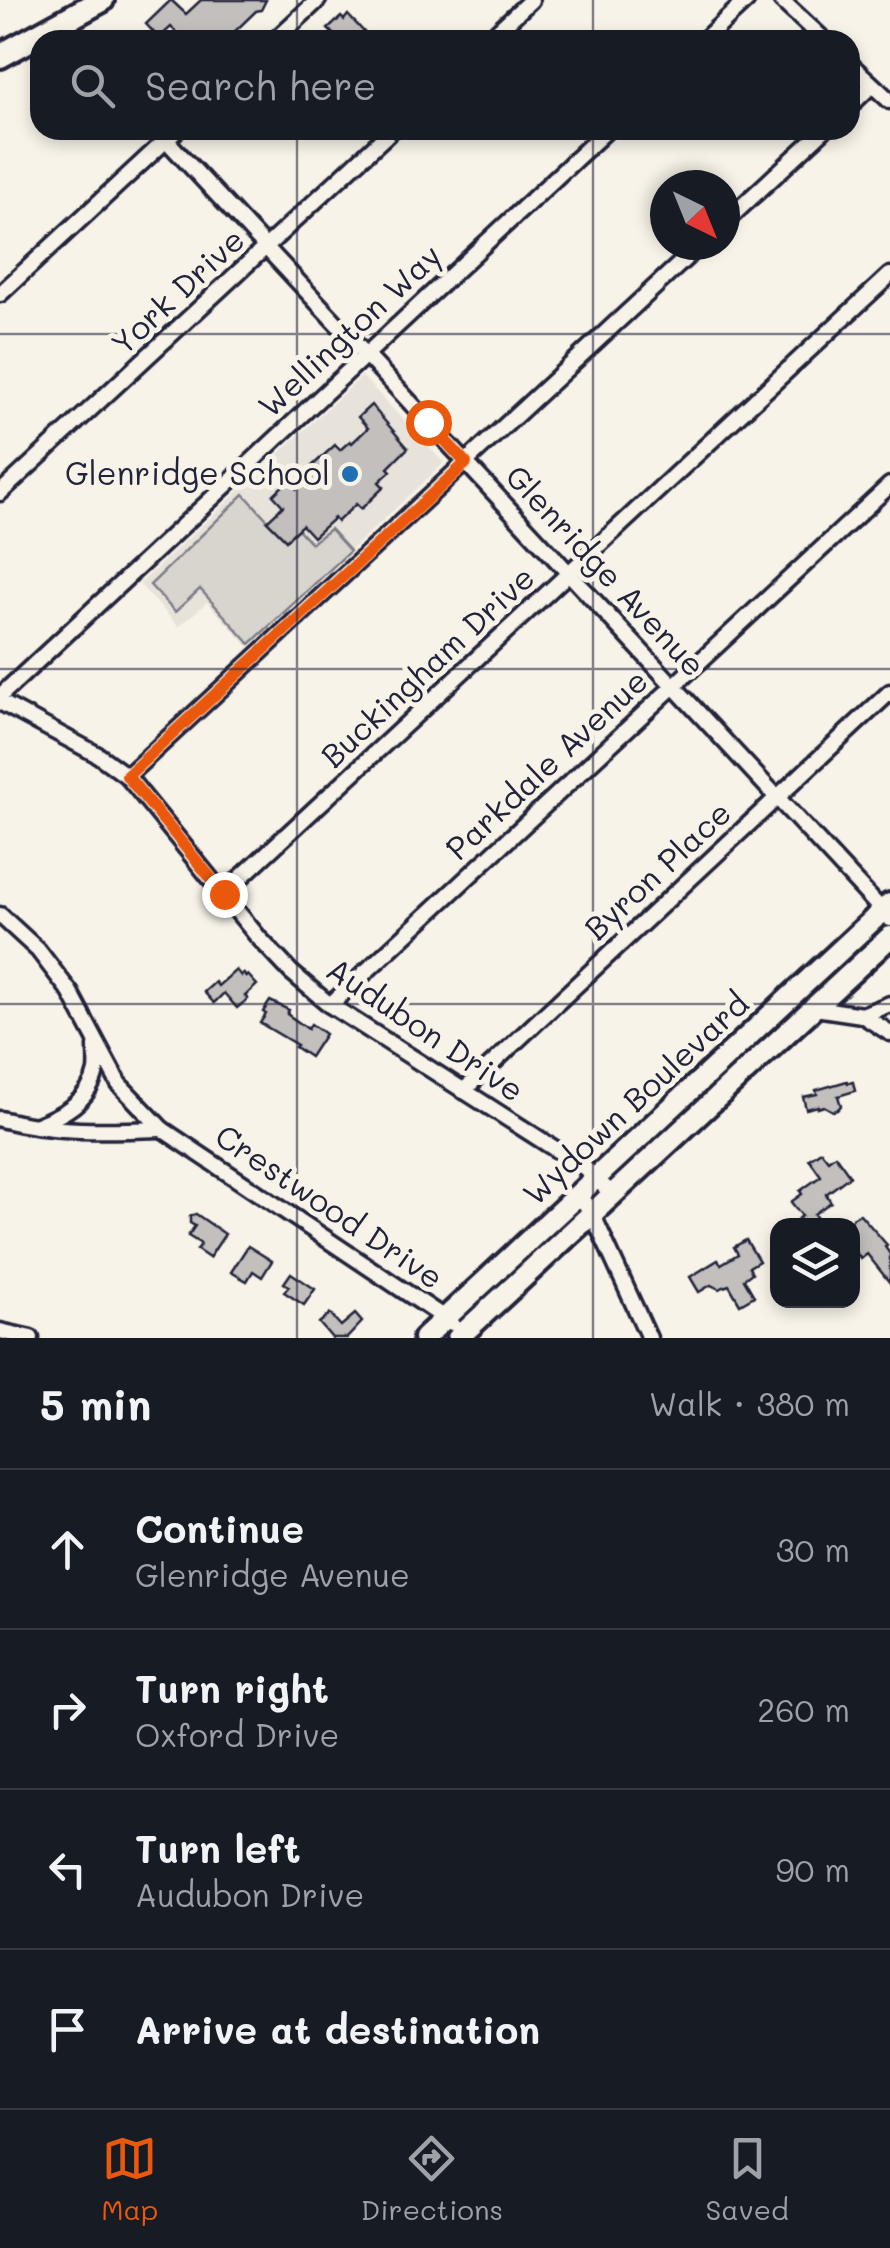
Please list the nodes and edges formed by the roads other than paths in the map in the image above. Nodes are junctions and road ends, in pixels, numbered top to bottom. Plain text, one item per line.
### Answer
1 (102, 0) edge
2 (318, 0) edge
3 (531, 0) edge
4 (748, 0) edge
5 (781, 0) edge
6 (66, 30) edge
7 (286, 30) edge
8 (499, 30) edge
9 (715, 30) edge
10 (813, 30) edge
11 (30, 44) edge
12 (0, 56) edge
13 (860, 74) edge
14 (872, 85) junction
15 (860, 96) edge
16 (890, 101) edge
17 (160, 140) edge
18 (173, 140) edge
19 (381, 140) edge
20 (596, 140) edge
21 (813, 140) edge
22 (740, 208) edge
23 (266, 248) junction
24 (684, 260) edge
25 (890, 276) edge
26 (0, 294) edge
27 (365, 355) junction
28 (466, 463) junction
29 (890, 485) edge
30 (0, 494) edge
31 (570, 574) junction
32 (673, 685) junction
33 (890, 692) edge
34 (0, 699) edge
35 (127, 776) junction
36 (778, 796) junction
37 (224, 894) junction
38 (887, 912) edge
39 (0, 915) edge
40 (890, 937) edge
41 (796, 991) junction
42 (890, 1004) edge
43 (330, 1005) junction
44 (814, 1006) junction
45 (862, 1016) junction
46 (890, 1033) edge
47 (96, 1041) junction
48 (463, 1090) junction
49 (0, 1118) edge
50 (32, 1127) junction
51 (162, 1129) junction
52 (596, 1177) junction
53 (578, 1194) junction
54 (612, 1194) junction
55 (592, 1213) junction
56 (446, 1318) junction
57 (0, 1331) edge
58 (460, 1336) edge
59 (31, 1338) edge
60 (424, 1338) edge
61 (649, 1338) edge

1 - 6 main road
2 - 7 street
3 - 8 street
4 - 9 street
5 - 10 street
11 - 12 main road
13 - 14 street
14 - 15 street
14 - 16 street
17 - 26 street
18 - 23 street, Glenridge Avenue
19 - 23 street, York Drive
20 - 27 street, Wellington Way
21 - 22 street
23 - 27 street, Glenridge Avenue
23 - 30 street, York Drive
24 - 28 street
25 - 31 street, Buckingham Drive
27 - 28 street, Glenridge Avenue
27 - 34 street, Wellington Way
28 - 31 street, Glenridge Avenue
28 - 35 street
29 - 32 street, Parkdale Avenue
31 - 32 street, Glenridge Avenue
31 - 37 street, Buckingham Drive
32 - 36 street, Glenridge Avenue
32 - 43 street, Parkdale Avenue
33 - 36 street, Byron Place
34 - 35 street, Audubon Drive
35 - 37 street, Audubon Drive
36 - 38 street, Glenridge Avenue
36 - 48 street, Byron Place
37 - 43 street, Audubon Drive
38 - 41 street, Wydown Boulevard
39 - 47 street, Crestwood Drive
40 - 44 street, Wydown Boulevard
41 - 44 street
41 - 52 street, Wydown Boulevard
42 - 45 street
43 - 48 street, Audubon Drive
44 - 45 street
44 - 54 street, Wydown Boulevard
45 - 46 street
47 - 50 street
47 - 51 street, Crestwood Drive
48 - 52 street, Audubon Drive
49 - 50 street
50 - 51 street
51 - 56 street, Crestwood Drive
52 - 53 street, Wydown Boulevard
52 - 54 street, Audubon Drive
53 - 55 street
53 - 56 street, Wydown Boulevard
54 - 55 street, Wydown Boulevard
55 - 58 street, Wydown Boulevard
55 - 61 street
56 - 58 street, Crestwood Drive
56 - 60 street, Wydown Boulevard
57 - 59 street

